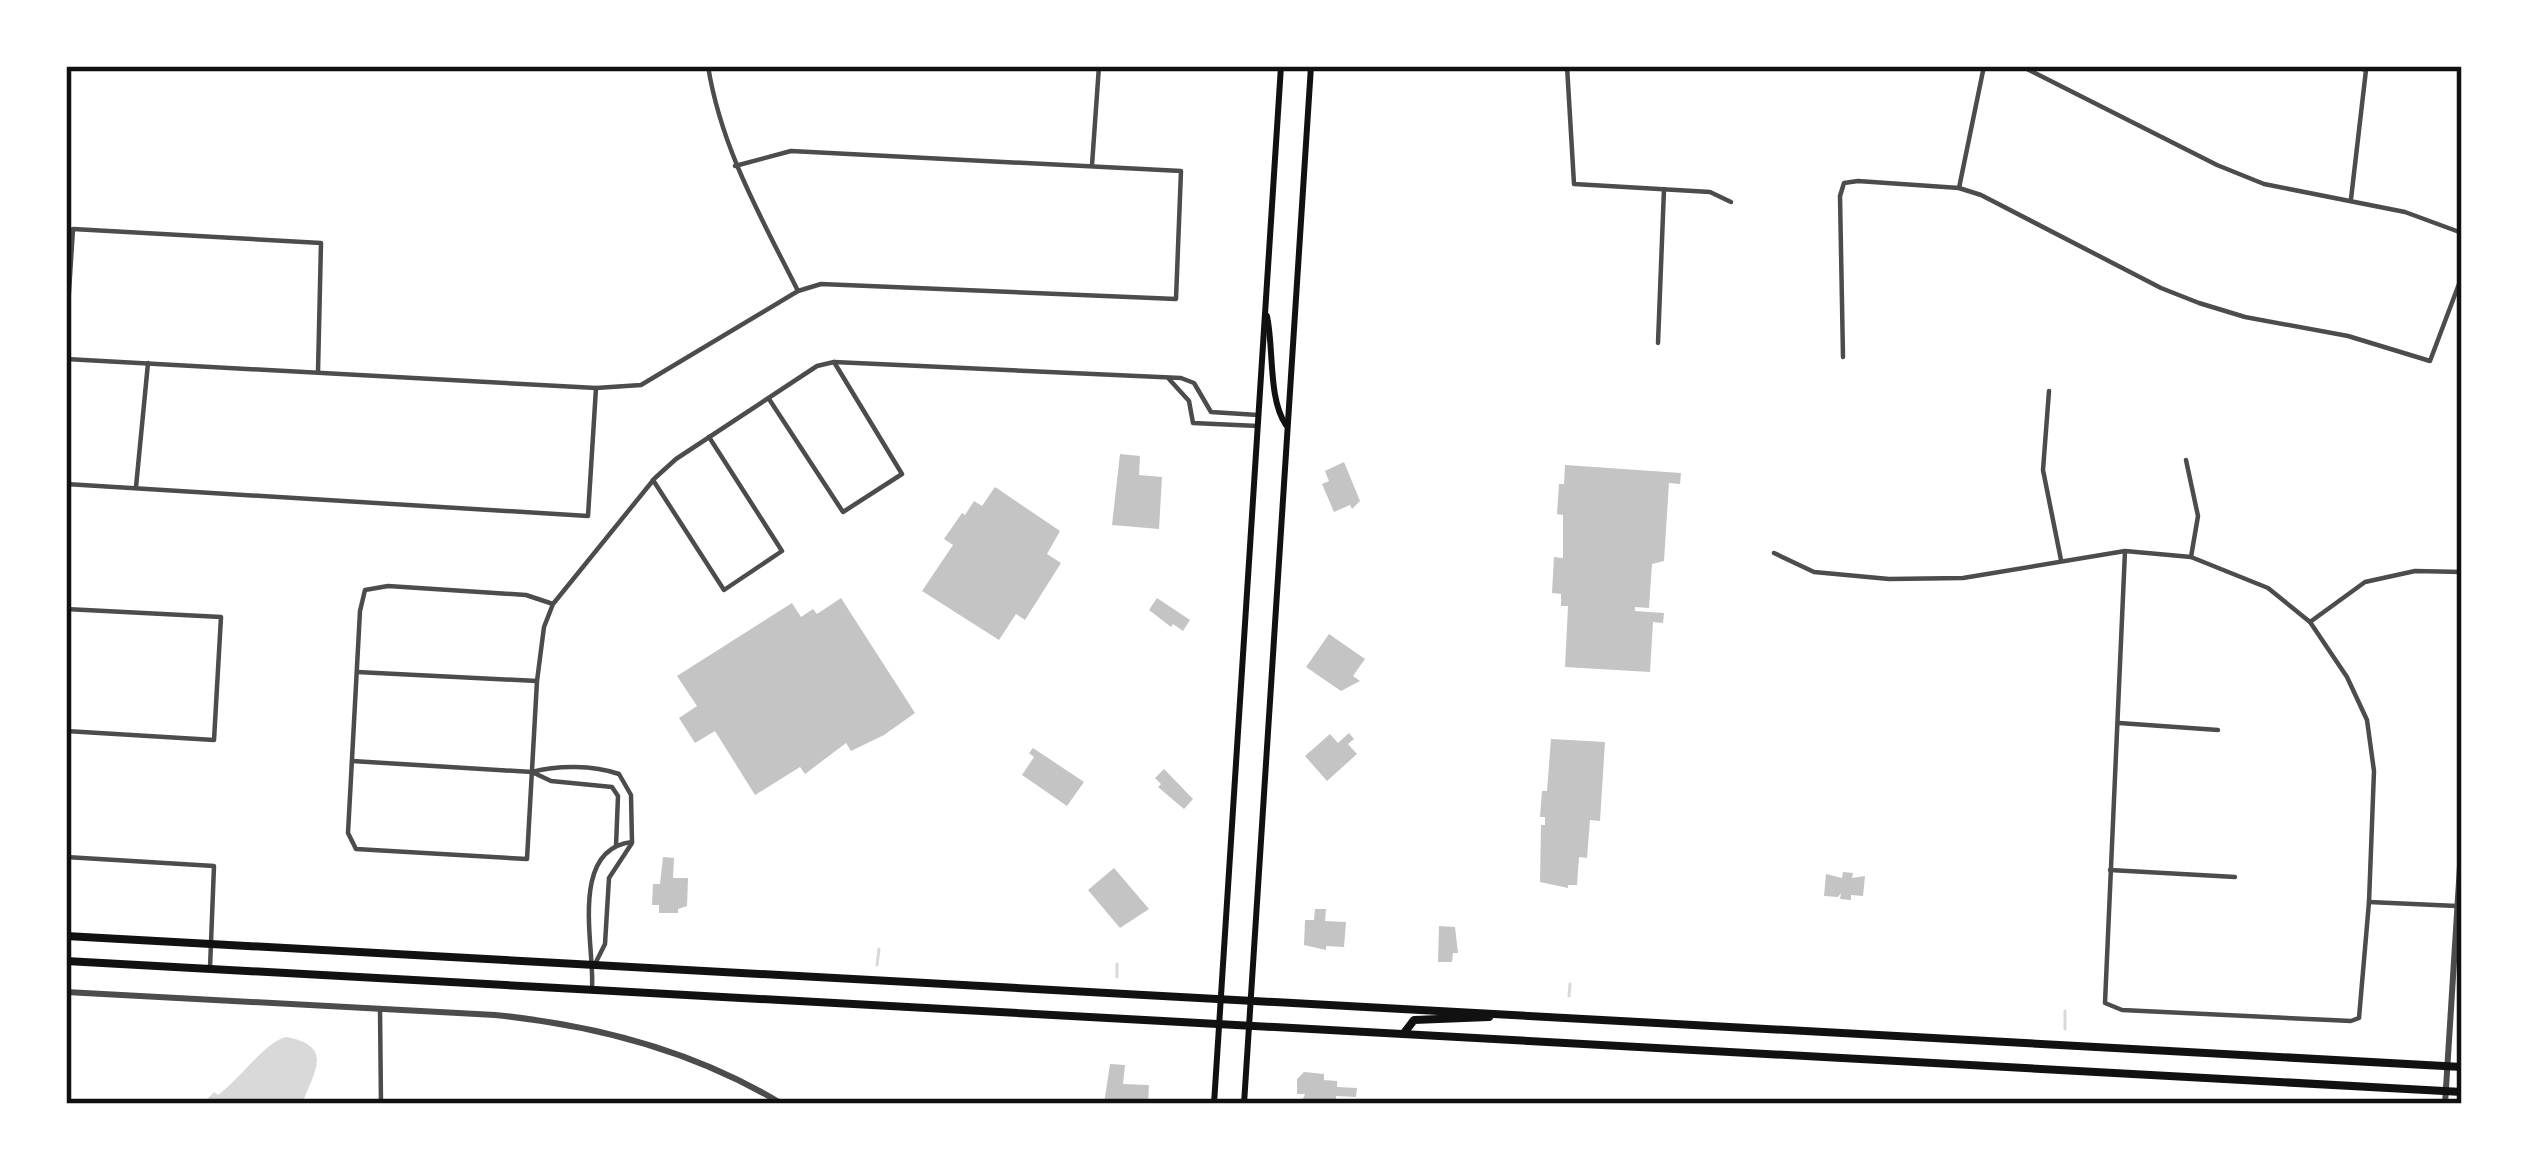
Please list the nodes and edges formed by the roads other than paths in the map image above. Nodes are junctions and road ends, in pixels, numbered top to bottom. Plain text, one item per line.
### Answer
1 (709, 66) edge
2 (1099, 66) edge
3 (1281, 66) edge
4 (1311, 66) edge
5 (1567, 66) edge
6 (1984, 66) edge
7 (2021, 66) edge
8 (2353, 66) edge
9 (1092, 165) junction
10 (735, 166) junction
11 (1959, 188) junction
12 (1664, 189) junction
13 (2351, 199) junction
14 (1731, 202) dead end
15 (2462, 233) edge
16 (2462, 276) edge
17 (798, 291) junction
18 (1265, 308) junction
19 (66, 340) edge
20 (1658, 343) dead end
21 (1843, 356) dead end
22 (66, 358) edge
23 (834, 362) junction
24 (148, 363) junction
25 (319, 372) junction
26 (1169, 379) junction
27 (596, 388) junction
28 (2049, 391) dead end
29 (768, 398) junction
30 (1258, 415) junction
31 (1258, 426) junction
32 (1288, 428) junction
33 (709, 437) junction
34 (2186, 460) dead end
35 (653, 480) junction
36 (66, 484) edge
37 (136, 487) junction
38 (2125, 551) junction
39 (1774, 553) dead end
40 (2191, 556) junction
41 (2061, 560) junction
42 (2462, 572) edge
43 (553, 604) junction
44 (66, 609) edge
45 (2310, 622) junction
46 (357, 672) junction
47 (537, 681) junction
48 (2119, 723) junction
49 (2218, 730) dead end
50 (66, 731) edge
51 (352, 760) junction
52 (532, 772) junction
53 (2462, 834) edge
54 (632, 842) junction
55 (616, 846) junction
56 (66, 857) edge
57 (2110, 870) junction
58 (2235, 877) dead end
59 (2369, 902) junction
60 (2457, 906) junction
61 (66, 936) edge
62 (211, 944) junction
63 (66, 961) edge
64 (594, 965) junction
65 (210, 968) junction
66 (592, 989) junction
67 (66, 992) edge
68 (1221, 998) junction
69 (1250, 1000) junction
70 (380, 1008) junction
71 (1508, 1014) junction
72 (1220, 1022) junction
73 (1249, 1024) junction
74 (1403, 1034) junction
75 (2447, 1066) junction
76 (2462, 1067) edge
77 (2446, 1091) junction
78 (2462, 1091) edge
79 (381, 1104) edge
80 (782, 1104) edge
81 (1214, 1104) edge
82 (1244, 1104) edge
83 (2445, 1104) edge

1 - 10 street
2 - 9 street
3 - 18 main road
4 - 32 main road
5 - 12 street
6 - 11 street
7 - 13 street
8 - 13 street
9 - 10 street
9 - 17 street
10 - 17 street
11 - 16 street
11 - 21 street
12 - 14 street
12 - 20 street
13 - 15 street
17 - 27 street
18 - 30 main road
18 - 32 main road
19 - 25 street
22 - 24 street
23 - 26 street
23 - 29 street
23 - 29 street
24 - 25 street
24 - 37 street
25 - 27 street
26 - 30 street
26 - 31 street
27 - 37 street
28 - 41 street
29 - 33 street
30 - 31 main road
31 - 68 main road
32 - 69 main road
33 - 35 street
33 - 35 street
34 - 40 street
35 - 43 street
36 - 37 street
38 - 40 street
38 - 41 street
38 - 48 street
39 - 41 street
40 - 45 street
42 - 45 street
43 - 46 street
43 - 47 street
44 - 50 street
45 - 59 street
46 - 47 street
46 - 51 street
47 - 52 street
48 - 49 street
48 - 57 street
51 - 52 street
51 - 52 street
52 - 54 street
52 - 55 street
53 - 60 street
54 - 55 street
54 - 64 street
55 - 64 street
56 - 62 street
57 - 58 street
57 - 59 street
59 - 60 street
60 - 75 street
61 - 62 main road
62 - 64 main road
62 - 65 street
63 - 65 main road
64 - 66 street
64 - 68 main road
65 - 66 main road
66 - 72 main road
67 - 70 street
68 - 69 main road
68 - 72 main road
69 - 71 main road
69 - 73 main road
70 - 79 street
70 - 80 street
71 - 74 main road
71 - 75 main road
72 - 73 main road
72 - 81 main road
73 - 74 main road
73 - 82 main road
74 - 77 main road
75 - 76 main road
75 - 77 street
77 - 78 main road
77 - 83 street

